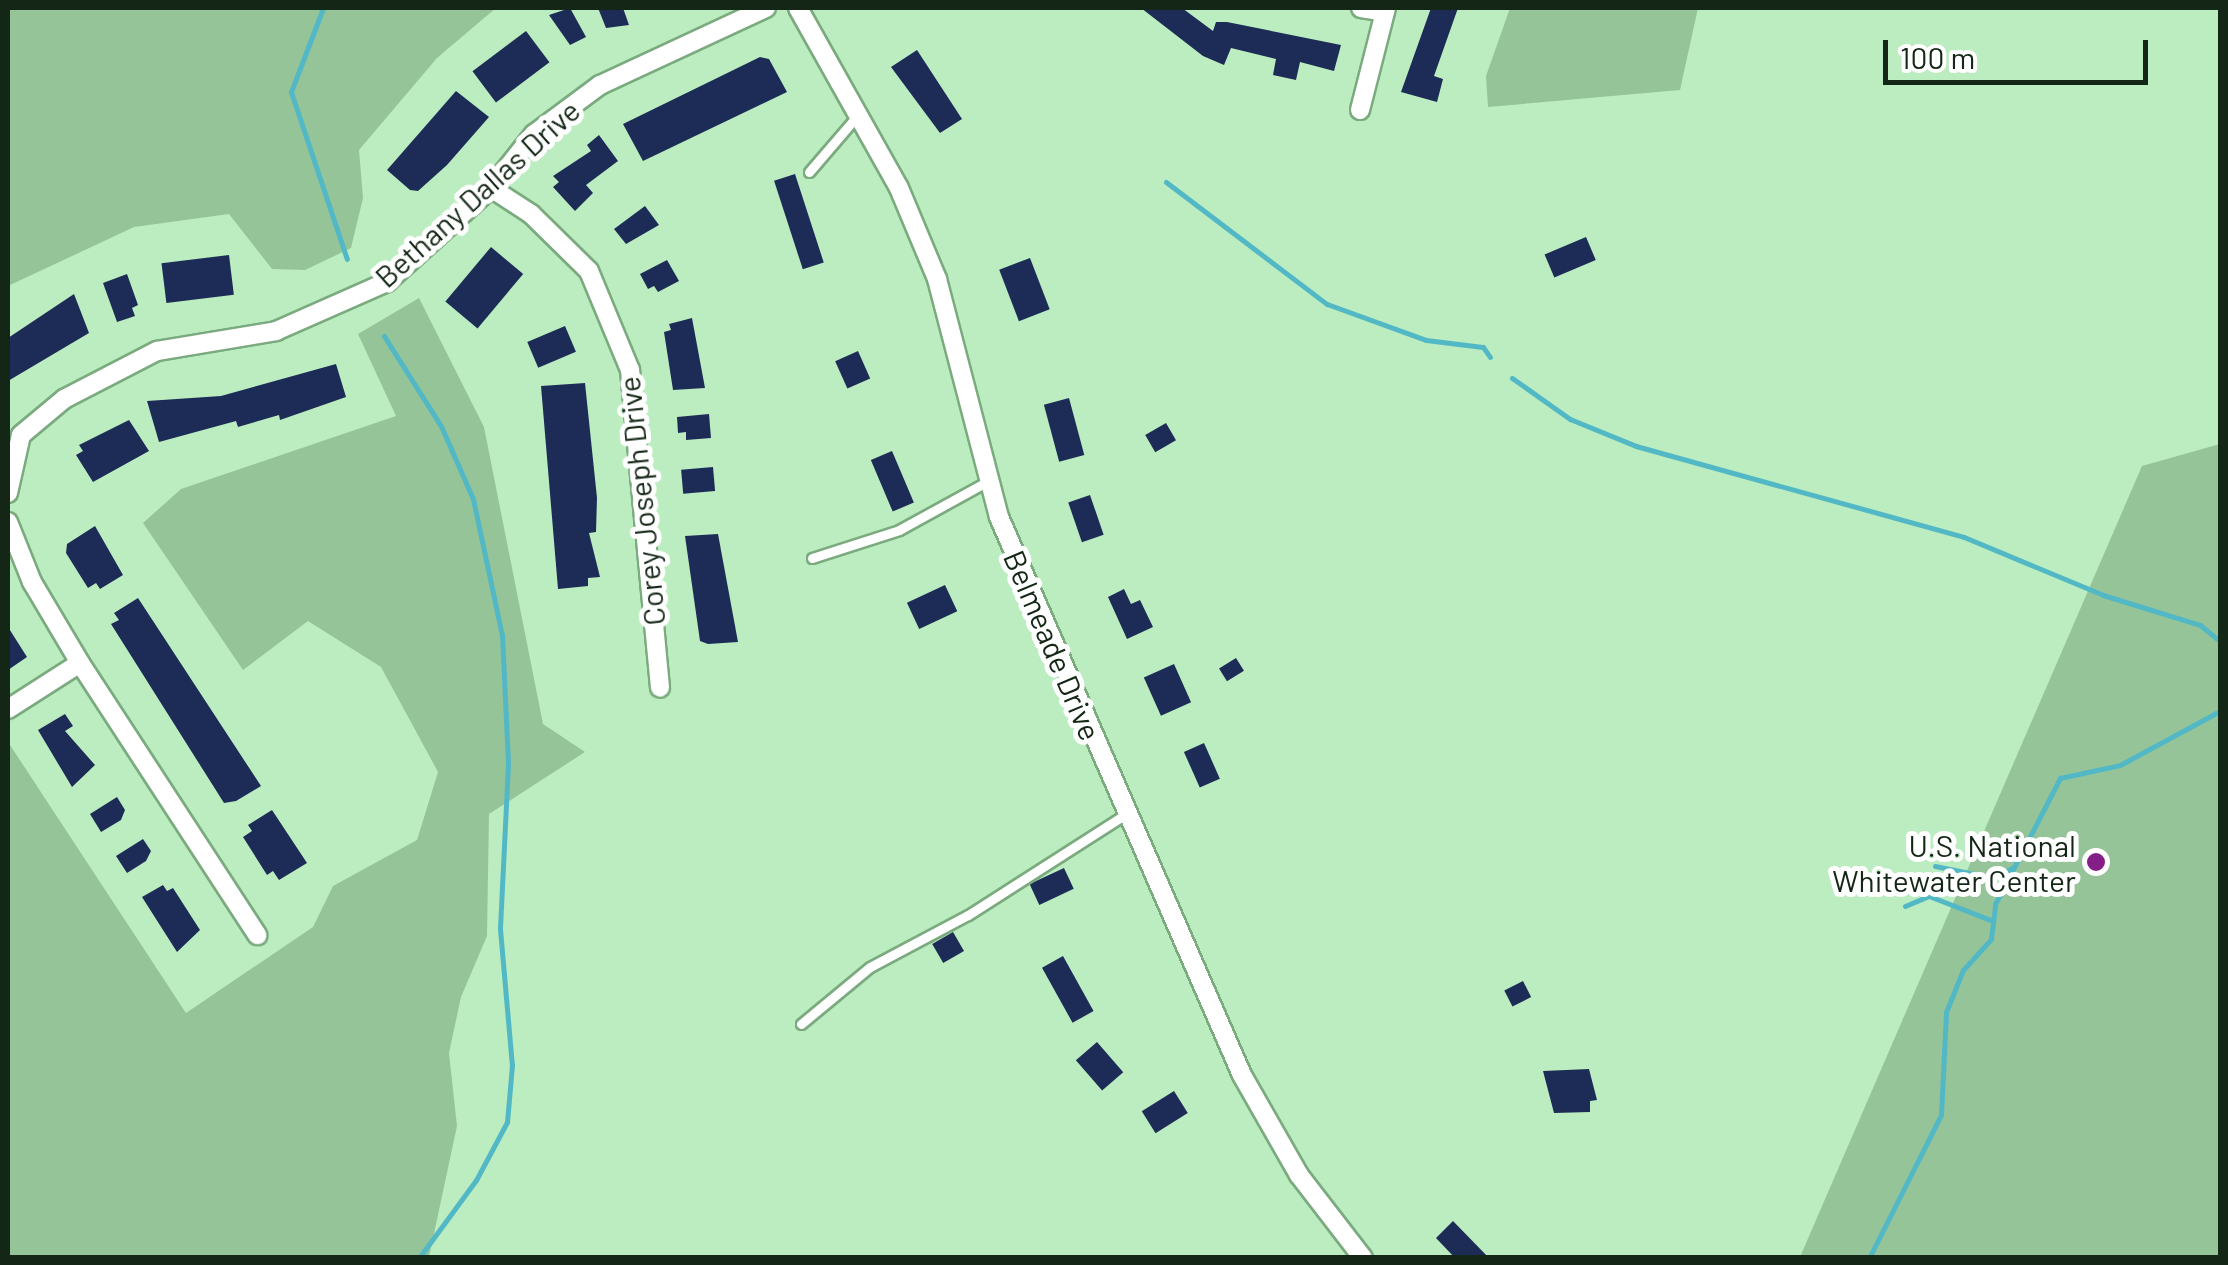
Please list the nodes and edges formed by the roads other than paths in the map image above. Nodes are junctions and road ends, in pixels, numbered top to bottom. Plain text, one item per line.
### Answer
1 (766, 8) edge
2 (798, 8) edge
3 (1361, 8) edge
4 (1386, 10) edge
5 (1360, 110) dead end
6 (859, 114) junction
7 (809, 172) dead end
8 (490, 188) junction
9 (14, 431) edge
10 (988, 481) junction
11 (8, 493) edge
12 (8, 522) edge
13 (812, 558) dead end
14 (80, 663) junction
15 (660, 688) dead end
16 (8, 709) edge
17 (1126, 814) junction
18 (256, 935) dead end
19 (801, 1024) dead end
20 (1363, 1258) edge

1 - 8 street, Bethany Dallas Drive
2 - 6 street, Belmeade Drive
3 - 4 street
4 - 5 street
6 - 7 lane
6 - 10 street, Belmeade Drive
8 - 9 street, Bethany Dallas Drive
8 - 15 street, Corey Joseph Drive
9 - 11 street, Bethany Dallas Drive
10 - 13 lane
10 - 17 street, Belmeade Drive
12 - 14 street
14 - 16 street
14 - 18 street
17 - 19 lane
17 - 20 street, Belmeade Drive

